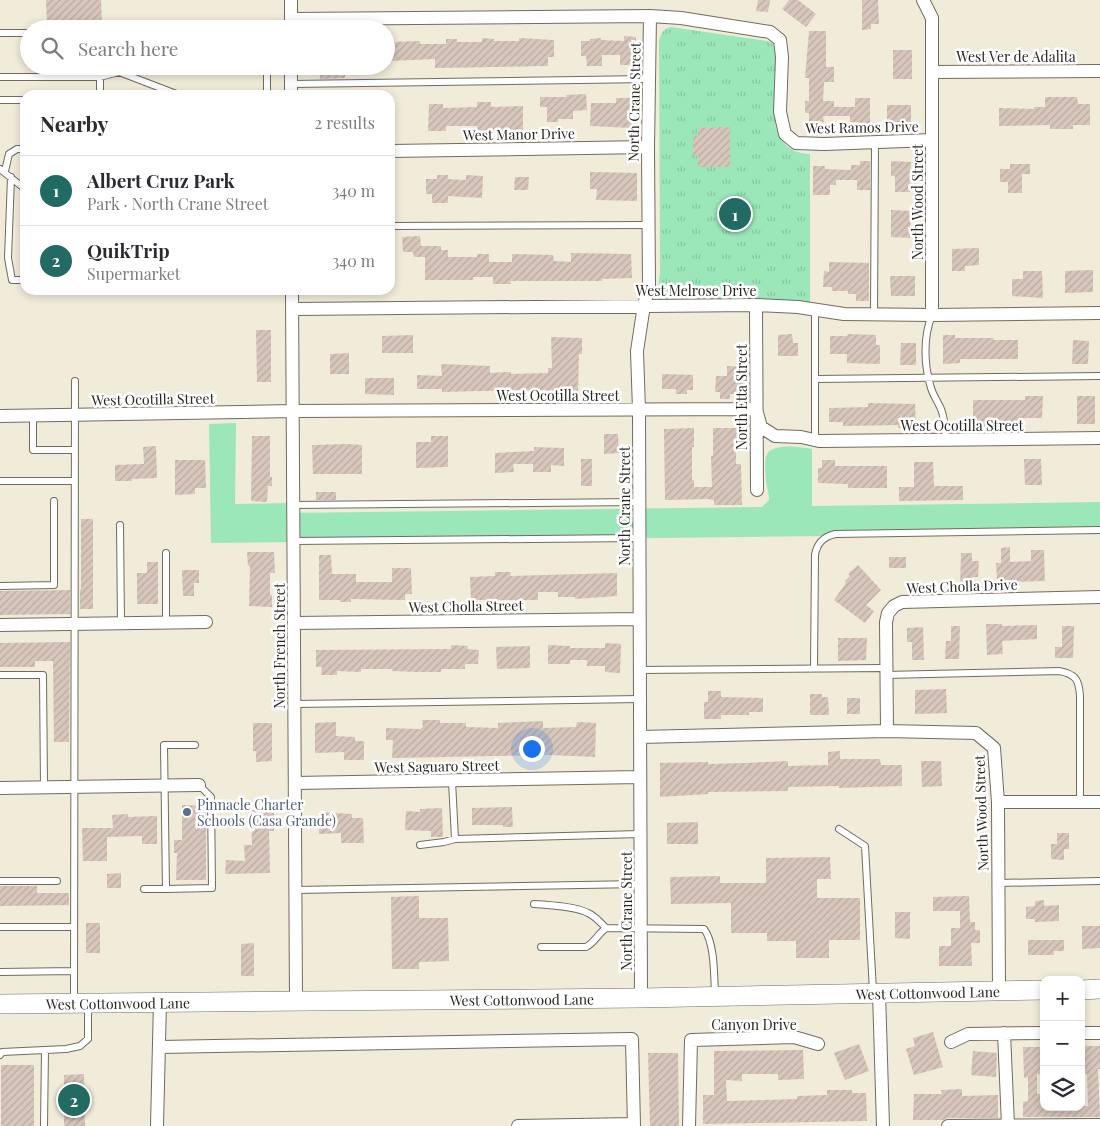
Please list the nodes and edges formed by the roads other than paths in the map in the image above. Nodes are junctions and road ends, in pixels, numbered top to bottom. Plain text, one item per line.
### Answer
1 (291, 0) edge
2 (923, 0) edge
3 (650, 16) junction
4 (291, 20) edge
5 (395, 22) edge
6 (0, 33) edge
7 (20, 33) edge
8 (1100, 71) edge
9 (932, 72) junction
10 (108, 75) edge
11 (127, 75) edge
12 (267, 75) edge
13 (291, 75) edge
14 (0, 77) edge
15 (100, 77) junction
16 (649, 79) junction
17 (291, 89) edge
18 (100, 90) edge
19 (166, 90) edge
20 (266, 90) edge
21 (0, 100) edge
22 (20, 100) edge
23 (932, 140) junction
24 (875, 142) junction
25 (648, 147) junction
26 (20, 149) edge
27 (395, 151) edge
28 (2, 170) edge
29 (11, 177) junction
30 (20, 184) edge
31 (649, 225) junction
32 (395, 226) edge
33 (20, 280) edge
34 (292, 295) edge
35 (644, 305) junction
36 (756, 305) junction
37 (292, 309) junction
38 (815, 310) junction
39 (1100, 312) edge
40 (874, 315) junction
41 (932, 315) junction
42 (1100, 376) edge
43 (928, 378) junction
44 (815, 379) junction
45 (76, 382) dead end
46 (756, 408) junction
47 (639, 410) junction
48 (293, 411) junction
49 (76, 415) junction
50 (0, 416) edge
51 (33, 416) junction
52 (1100, 438) edge
53 (815, 440) junction
54 (946, 440) junction
55 (75, 450) junction
56 (0, 480) edge
57 (75, 481) junction
58 (757, 490) dead end
59 (54, 501) dead end
60 (639, 502) junction
61 (293, 505) junction
62 (120, 525) dead end
63 (1100, 530) edge
64 (639, 538) junction
65 (293, 541) junction
66 (166, 553) dead end
67 (0, 586) edge
68 (1100, 597) edge
69 (639, 619) junction
70 (206, 622) dead end
71 (166, 623) junction
72 (294, 623) junction
73 (75, 624) junction
74 (121, 624) junction
75 (0, 626) edge
76 (814, 668) junction
77 (639, 670) junction
78 (885, 672) junction
79 (0, 676) edge
80 (640, 699) junction
81 (295, 704) junction
82 (887, 731) junction
83 (640, 737) junction
84 (195, 744) dead end
85 (640, 777) junction
86 (452, 780) junction
87 (295, 783) junction
88 (165, 785) junction
89 (200, 785) joint
90 (74, 786) junction
91 (44, 787) junction
92 (0, 788) edge
93 (998, 802) junction
94 (1080, 802) junction
95 (1100, 802) edge
96 (839, 829) dead end
97 (640, 834) junction
98 (455, 839) junction
99 (420, 845) dead end
100 (0, 881) edge
101 (57, 881) dead end
102 (1100, 881) edge
103 (998, 883) junction
104 (640, 884) junction
105 (144, 889) dead end
106 (166, 889) junction
107 (295, 890) junction
108 (534, 904) dead end
109 (0, 927) edge
110 (74, 927) junction
111 (606, 928) junction
112 (640, 928) junction
113 (541, 947) dead end
114 (74, 971) junction
115 (0, 972) edge
116 (1100, 989) edge
117 (1040, 990) edge
118 (1085, 990) edge
119 (999, 991) junction
120 (876, 993) junction
121 (716, 996) junction
122 (641, 998) junction
123 (296, 1001) junction
124 (160, 1002) junction
125 (81, 1003) junction
126 (0, 1004) edge
127 (1004, 1033) junction
128 (1040, 1033) edge
129 (1085, 1033) edge
130 (1100, 1033) edge
131 (951, 1042) dead end
132 (818, 1044) dead end
133 (160, 1047) junction
134 (45, 1050) junction
135 (0, 1054) edge
136 (634, 1125) edge
137 (1008, 1125) edge
138 (1100, 1125) edge
139 (44, 1126) edge
140 (157, 1126) edge
141 (518, 1126) edge
142 (689, 1126) edge
143 (883, 1126) edge
144 (948, 1126) edge

1 - 4 street
2 - 9 street, North Wood Street
3 - 5 street, West Ramos Drive
3 - 16 street, North Crane Street
3 - 24 street, West Ramos Drive
6 - 7 lane
8 - 9 street, West Ver de Adalita
9 - 23 street, North Wood Street
10 - 15 lane
11 - 19 lane
12 - 20 lane
13 - 17 street
14 - 15 lane
15 - 18 lane
16 - 17 lane
16 - 25 street, North Crane Street
21 - 22 lane
23 - 24 street, West Ramos Drive
23 - 41 street, North Wood Street
24 - 40 lane
25 - 27 street, West Manor Drive
25 - 31 street, North Crane Street
26 - 28 lane
28 - 29 lane
29 - 30 lane
29 - 33 lane
31 - 32 lane
31 - 35 street, North Crane Street
34 - 37 street, North French Street
35 - 36 street, West Melrose Drive
35 - 37 street, West Melrose Drive
35 - 47 street, North Crane Street
36 - 38 street, West Melrose Drive
36 - 46 street, North Etta Street
37 - 48 street, North French Street
38 - 40 street, West Melrose Drive
38 - 44 lane
39 - 41 street, West Melrose Drive
40 - 41 street, West Melrose Drive
41 - 43 lane
42 - 43 lane
43 - 44 lane
43 - 54 lane
44 - 53 lane
45 - 49 lane
46 - 47 street, West Ocotilla Street
46 - 53 street, West Ocotilla Street
46 - 58 street, North Etta Street
47 - 48 street, West Ocotilla Street
47 - 60 street, North Crane Street
48 - 49 street, West Ocotilla Street
48 - 61 street, North French Street
49 - 51 street, West Ocotilla Street
49 - 55 lane
50 - 51 street, West Ocotilla Street
51 - 55 lane
52 - 54 street, West Ocotilla Street
53 - 54 street, West Ocotilla Street
55 - 57 lane
56 - 57 lane
57 - 73 lane
59 - 67 lane
60 - 61 lane
60 - 64 street, North Crane Street
61 - 65 street, North French Street
62 - 74 lane
63 - 76 lane
64 - 65 lane
64 - 69 street, North Crane Street
65 - 72 street, North French Street
66 - 71 lane
68 - 78 street, West Cholla Drive
69 - 72 street, West Cholla Street
69 - 77 street, North Crane Street
70 - 71 street
71 - 74 street
72 - 81 street, North French Street
73 - 74 street
73 - 75 street
73 - 90 lane
76 - 77 lane
76 - 78 lane
77 - 80 street, North Crane Street
78 - 82 street, West Cholla Drive
78 - 94 lane
79 - 91 lane
80 - 81 lane
80 - 83 street, North Crane Street
81 - 87 street, North French Street
82 - 83 street
82 - 93 street, North Wood Street
83 - 85 street, North Crane Street
84 - 88 lane
85 - 86 street, West Saguaro Street
85 - 97 street, North Crane Street
86 - 87 street, West Saguaro Street
86 - 98 lane
87 - 107 street, North French Street
88 - 89 street
88 - 90 street
88 - 106 lane
89 - 106 lane
90 - 91 street
90 - 110 lane
91 - 92 street
93 - 94 street
93 - 103 street, North Wood Street
94 - 95 street
96 - 120 lane
97 - 98 lane
97 - 104 street, North Crane Street
98 - 99 lane
100 - 101 lane
102 - 103 lane
103 - 119 street, North Wood Street
104 - 107 lane
104 - 112 street, North Crane Street
105 - 106 lane
107 - 123 street, North French Street
108 - 111 lane
109 - 110 lane
110 - 114 lane
111 - 112 lane
111 - 113 lane
112 - 121 lane
112 - 122 street, North Crane Street
114 - 115 lane
114 - 125 lane
116 - 118 main road
117 - 119 main road, West Cottonwood Lane
119 - 120 main road, West Cottonwood Lane
120 - 121 main road, West Cottonwood Lane
120 - 143 street
121 - 122 main road, West Cottonwood Lane
122 - 123 main road, West Cottonwood Lane
123 - 124 main road, West Cottonwood Lane
124 - 125 main road, West Cottonwood Lane
124 - 133 street
125 - 126 main road, West Cottonwood Lane
125 - 134 lane
127 - 128 street
127 - 131 street
127 - 137 street
129 - 130 street
132 - 142 street, Canyon Drive
133 - 136 street
133 - 140 street
134 - 135 lane
134 - 139 lane
136 - 141 street
137 - 138 street
137 - 144 street

